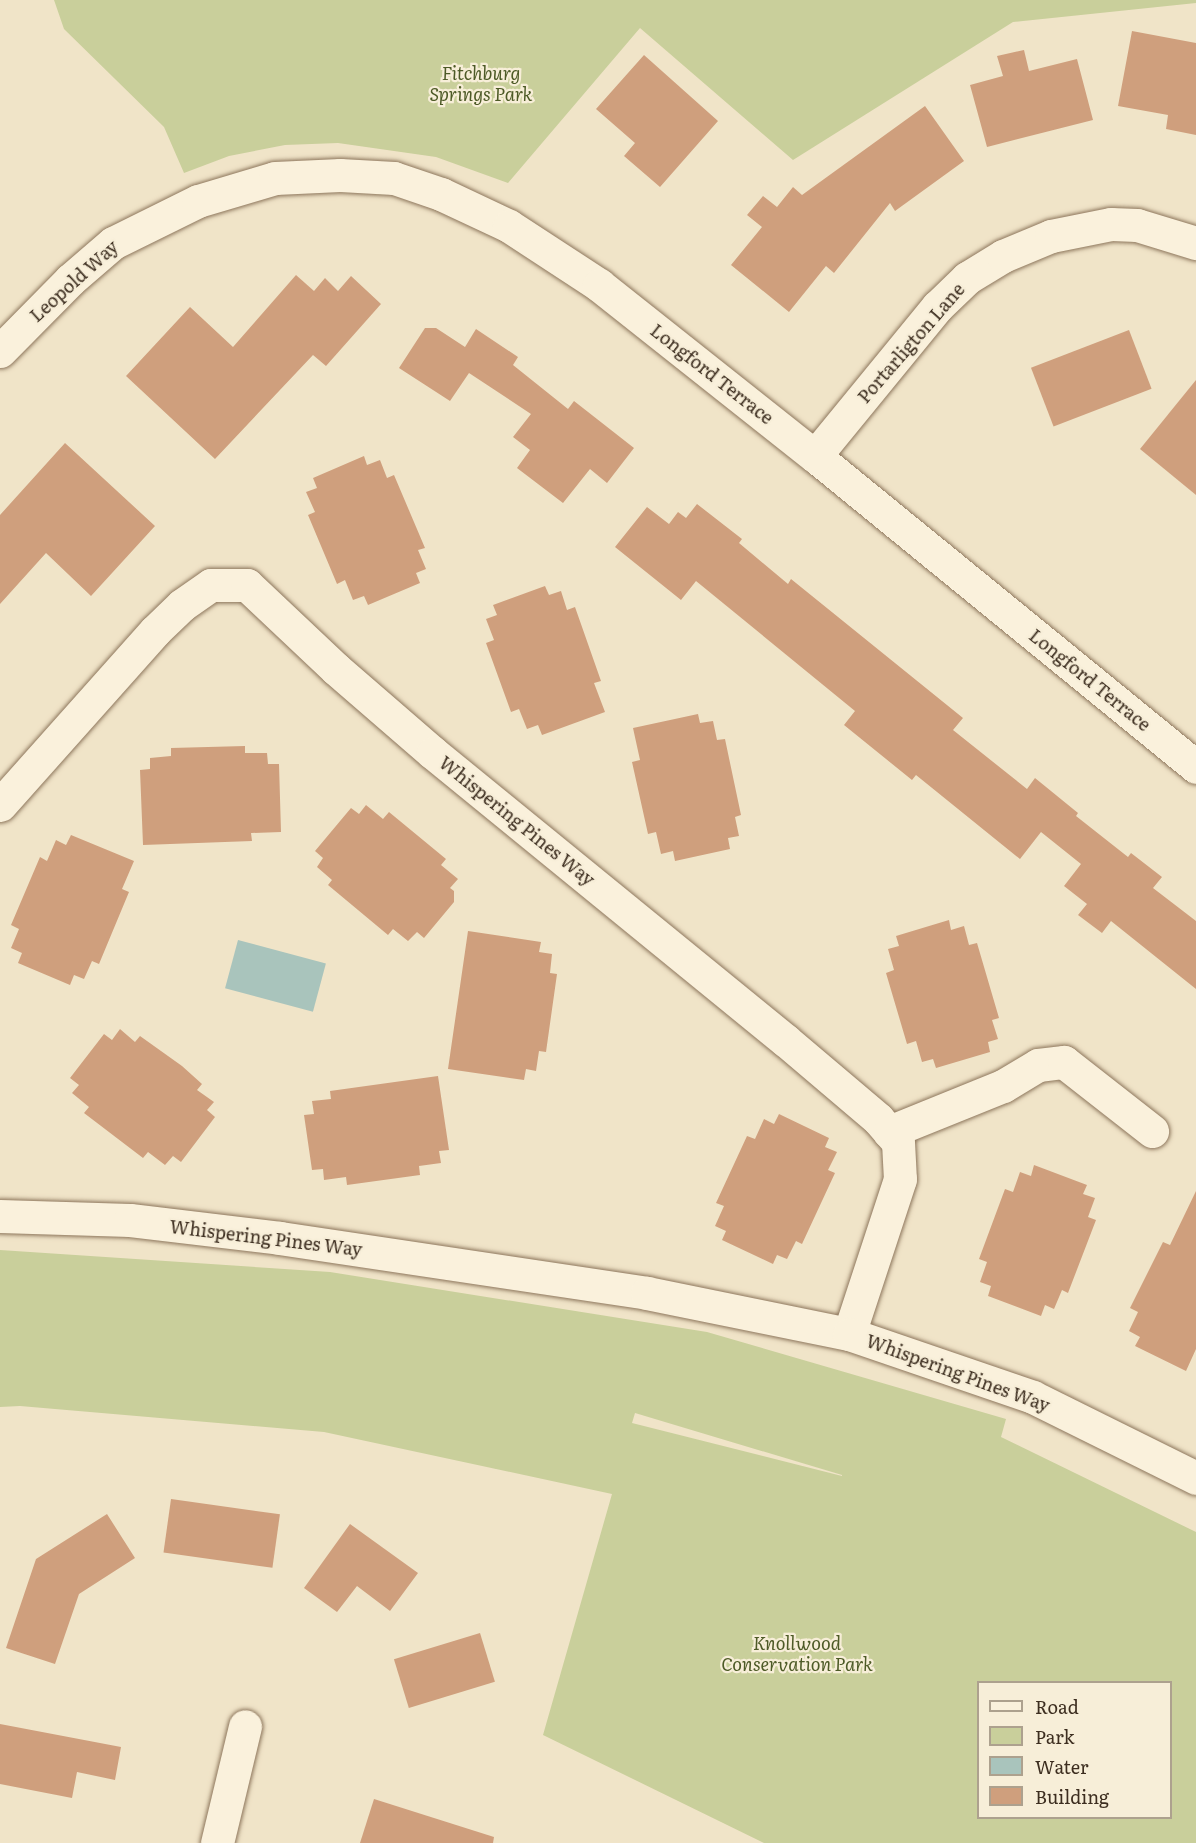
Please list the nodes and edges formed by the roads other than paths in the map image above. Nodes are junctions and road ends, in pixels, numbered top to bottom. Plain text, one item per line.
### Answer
1 (156, 220) joint
2 (1196, 243) edge
3 (0, 351) edge
4 (815, 456) junction
5 (1196, 767) edge
6 (0, 805) edge
7 (1152, 1131) dead end
8 (889, 1132) junction
9 (0, 1216) edge
10 (849, 1334) junction
11 (1196, 1478) edge
12 (245, 1726) dead end
13 (217, 1843) edge

1 - 3 street, Leopold Way
1 - 4 street, Longford Terrace
2 - 4 street, Portarligton Lane
4 - 5 street, Longford Terrace
6 - 8 street, Whispering Pines Way
7 - 8 street
8 - 10 street, Whispering Pines Way
9 - 10 street, Whispering Pines Way
10 - 11 street, Whispering Pines Way
12 - 13 street

